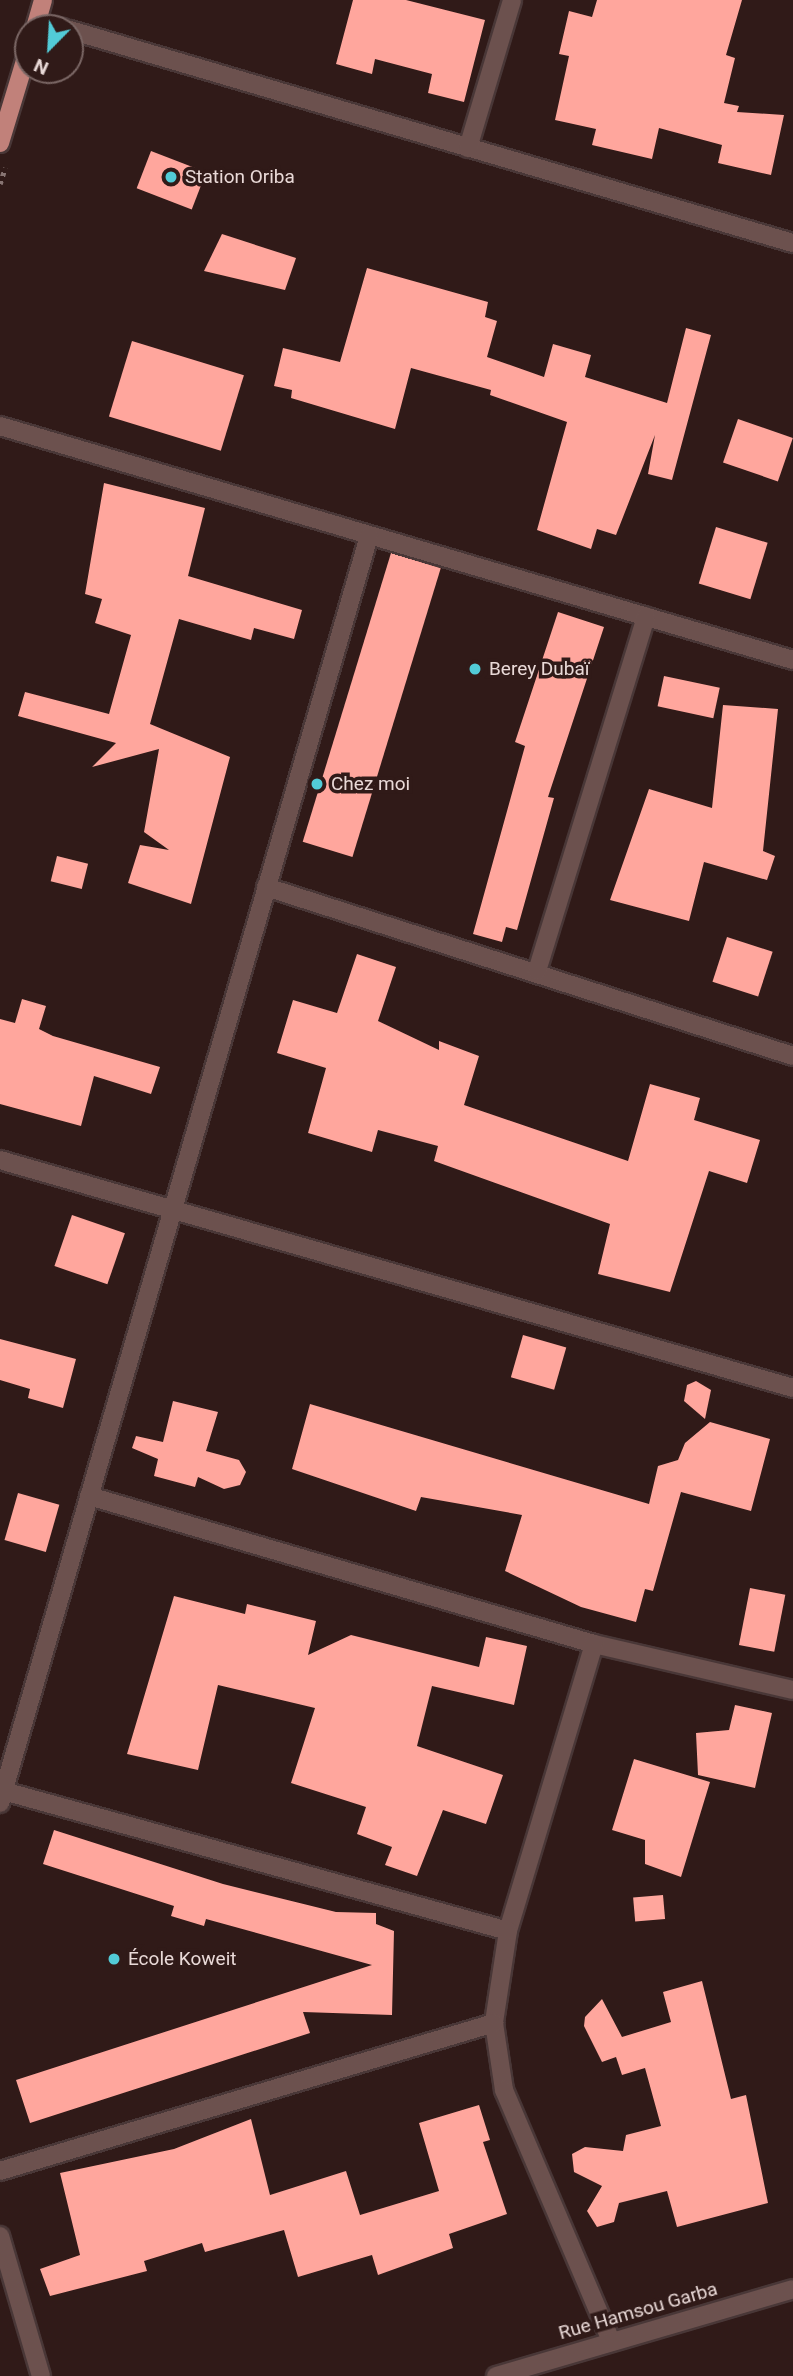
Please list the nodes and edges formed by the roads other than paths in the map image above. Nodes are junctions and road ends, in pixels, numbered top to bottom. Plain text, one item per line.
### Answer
1 (512, 0) edge
2 (84, 34) edge
3 (18, 84) edge
4 (0, 143) edge
5 (468, 148) junction
6 (793, 243) edge
7 (0, 426) edge
8 (369, 536) junction
9 (646, 616) junction
10 (793, 660) edge
11 (267, 887) junction
12 (537, 971) junction
13 (793, 1056) edge
14 (0, 1160) edge
15 (170, 1209) junction
16 (793, 1388) edge
17 (89, 1496) junction
18 (594, 1644) junction
19 (793, 1690) edge
20 (1, 1794) edge
21 (508, 1931) junction
22 (494, 2023) junction
23 (0, 2171) edge
24 (0, 2236) edge
25 (793, 2290) edge
26 (610, 2339) junction
27 (41, 2376) edge
28 (496, 2376) edge

1 - 5 street
2 - 5 street
3 - 4 main road
5 - 6 street
7 - 8 street
8 - 9 street
8 - 11 street
9 - 10 street
9 - 12 street
11 - 12 street
11 - 15 street
12 - 13 street
14 - 15 street
15 - 16 street
15 - 17 street
17 - 18 street
17 - 20 street
18 - 19 street
18 - 21 street
20 - 21 street
21 - 22 street
22 - 23 street
22 - 26 street
24 - 27 street
25 - 26 street, Rue Hamsou Garba
26 - 28 street, Rue Hamsou Garba

